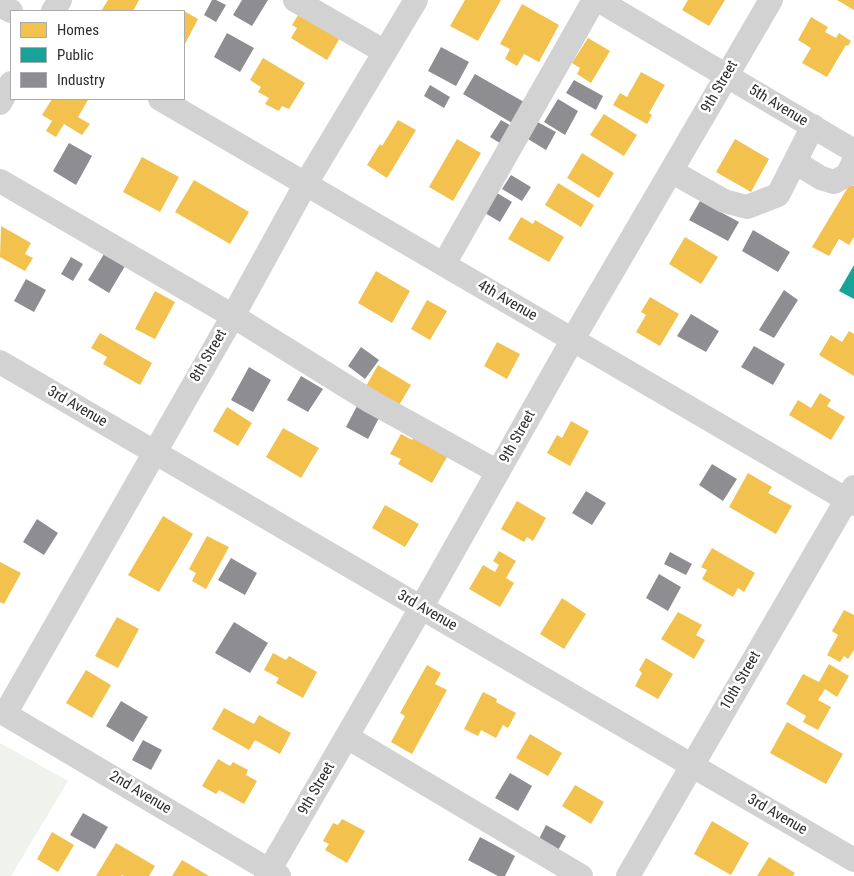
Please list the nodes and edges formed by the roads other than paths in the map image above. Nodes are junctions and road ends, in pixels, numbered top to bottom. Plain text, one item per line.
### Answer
1 (294, 0) edge
2 (416, 0) edge
3 (596, 0) edge
4 (771, 0) edge
5 (385, 52) junction
6 (727, 76) junction
7 (10, 85) edge
8 (162, 100) edge
9 (0, 102) edge
10 (813, 126) junction
11 (854, 150) edge
12 (795, 162) junction
13 (854, 162) edge
14 (671, 171) junction
15 (0, 181) edge
16 (305, 185) junction
17 (444, 264) junction
18 (233, 316) junction
19 (573, 339) junction
20 (0, 362) edge
21 (154, 452) junction
22 (498, 472) junction
23 (851, 497) edge
24 (421, 608) junction
25 (2, 712) edge
26 (347, 737) junction
27 (692, 765) junction
28 (854, 860) edge
29 (272, 874) edge
30 (581, 876) edge
31 (628, 876) edge

1 - 5 street
2 - 5 street, 8th Street
3 - 6 street, 5th Avenue
3 - 17 street
4 - 6 street, 9th Street
5 - 16 street, 8th Street
6 - 10 street, 5th Avenue
6 - 14 street, 9th Street
7 - 9 street
8 - 16 street, 4th Avenue
10 - 11 street, 5th Avenue
10 - 12 street
12 - 13 street
12 - 14 street
14 - 19 street, 9th Street
15 - 18 street
16 - 17 street, 4th Avenue
16 - 18 street, 8th Street
17 - 19 street, 4th Avenue
18 - 21 street, 8th Street
18 - 22 street
19 - 22 street, 9th Street
19 - 23 street, 4th Avenue
20 - 21 street, 3rd Avenue
21 - 24 street, 3rd Avenue
21 - 25 street, 8th Street
22 - 24 street, 9th Street
23 - 27 street, 10th Street
24 - 26 street, 9th Street
24 - 27 street, 3rd Avenue
25 - 29 street, 2nd Avenue
26 - 29 street, 9th Street
26 - 30 street
27 - 28 street, 3rd Avenue
27 - 31 street, 10th Street

